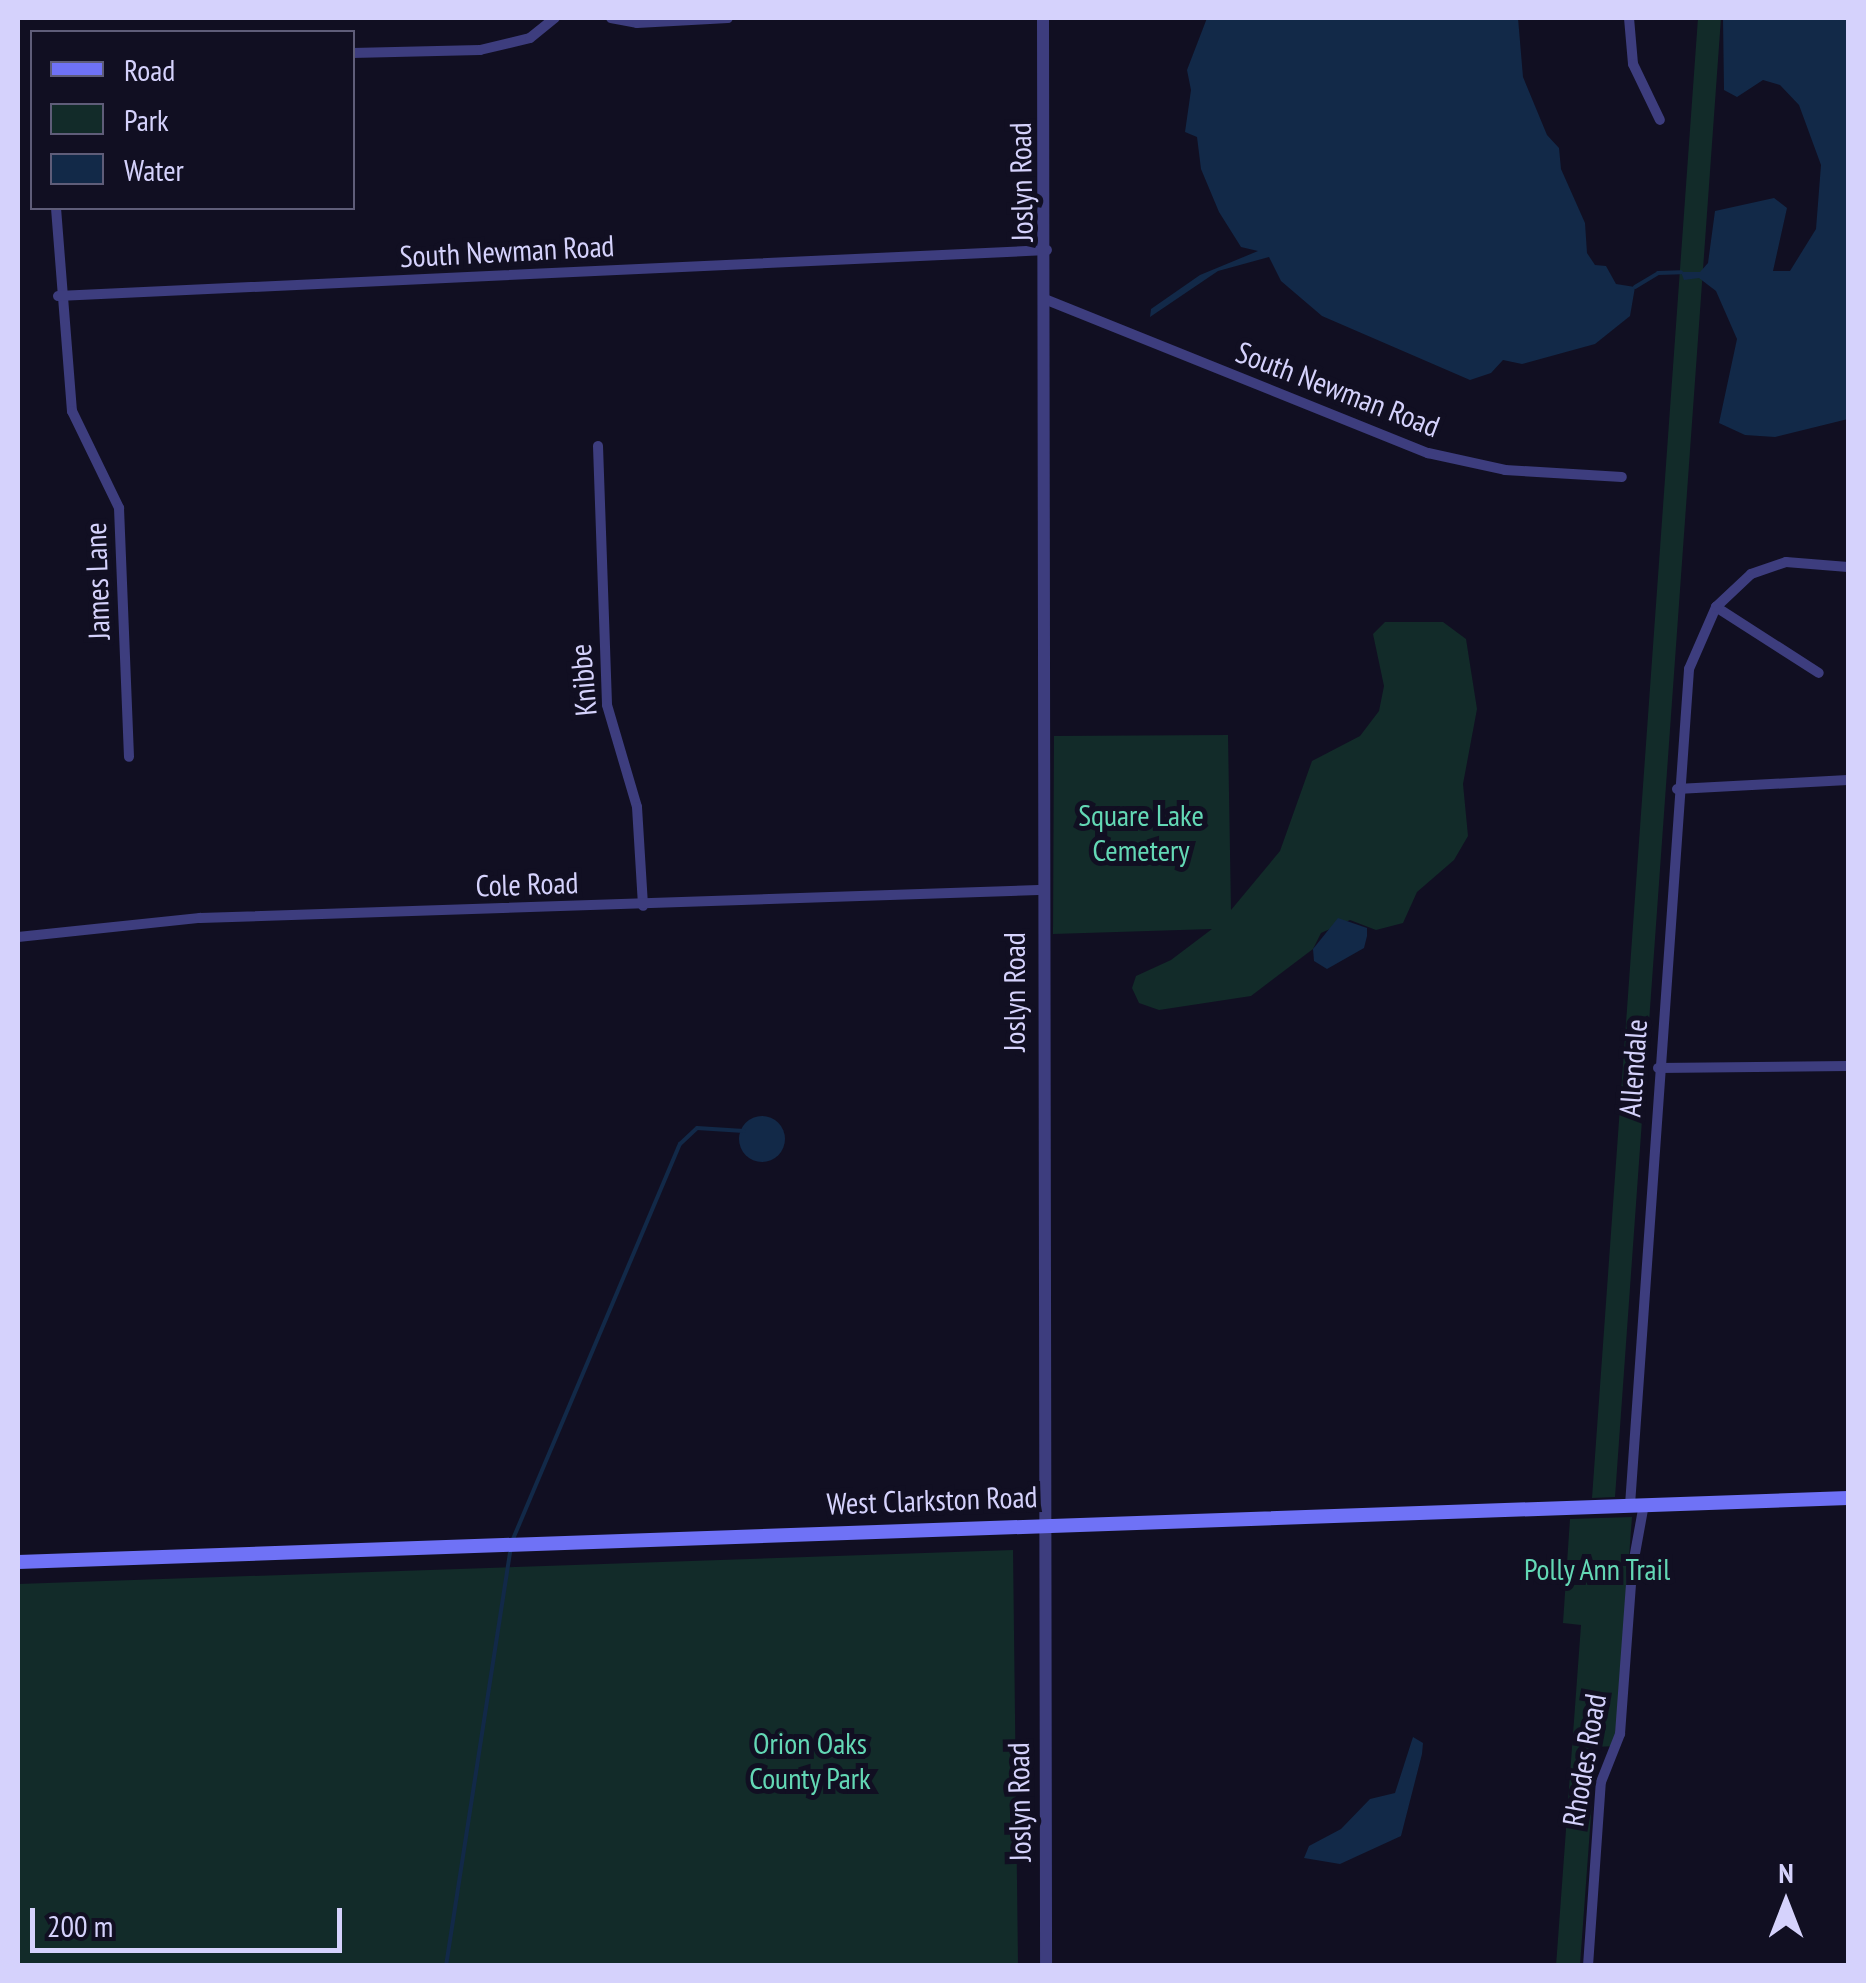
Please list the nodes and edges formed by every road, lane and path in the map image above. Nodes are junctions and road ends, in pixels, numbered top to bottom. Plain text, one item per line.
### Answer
1 (555, 18) edge
2 (611, 18) edge
3 (728, 18) edge
4 (1043, 18) edge
5 (1629, 18) edge
6 (355, 53) edge
7 (1660, 120) dead end
8 (56, 210) edge
9 (1047, 250) junction
10 (58, 296) junction
11 (1046, 300) junction
12 (598, 446) dead end
13 (1622, 477) dead end
14 (1848, 567) edge
15 (1716, 608) junction
16 (1819, 673) dead end
17 (130, 757) dead end
18 (1848, 780) edge
19 (1677, 789) junction
20 (1039, 890) junction
21 (642, 906) junction
22 (18, 937) edge
23 (1848, 1066) edge
24 (1658, 1068) junction
25 (1848, 1498) edge
26 (1637, 1504) junction
27 (1041, 1525) junction
28 (18, 1562) edge
29 (1046, 1966) edge
30 (1588, 1966) edge

1 - 6 street
2 - 3 street
4 - 9 street, Joslyn Road
5 - 7 street
8 - 10 street
9 - 10 street, South Newman Road
9 - 11 street, Joslyn Road
10 - 17 street, James Lane
11 - 13 street, South Newman Road
11 - 20 street, Joslyn Road
12 - 21 street, Knibbe
14 - 15 street, Allendale
15 - 16 street
15 - 19 street, Allendale
18 - 19 street
19 - 24 street, Allendale
20 - 21 street, Cole Road
20 - 27 street, Joslyn Road
21 - 22 street, Cole Road
23 - 24 street
24 - 26 street, Allendale
25 - 26 main road, West Clarkston Road
26 - 27 main road, West Clarkston Road
26 - 30 street, Rhodes Road
27 - 28 main road, West Clarkston Road
27 - 29 street, Joslyn Road

